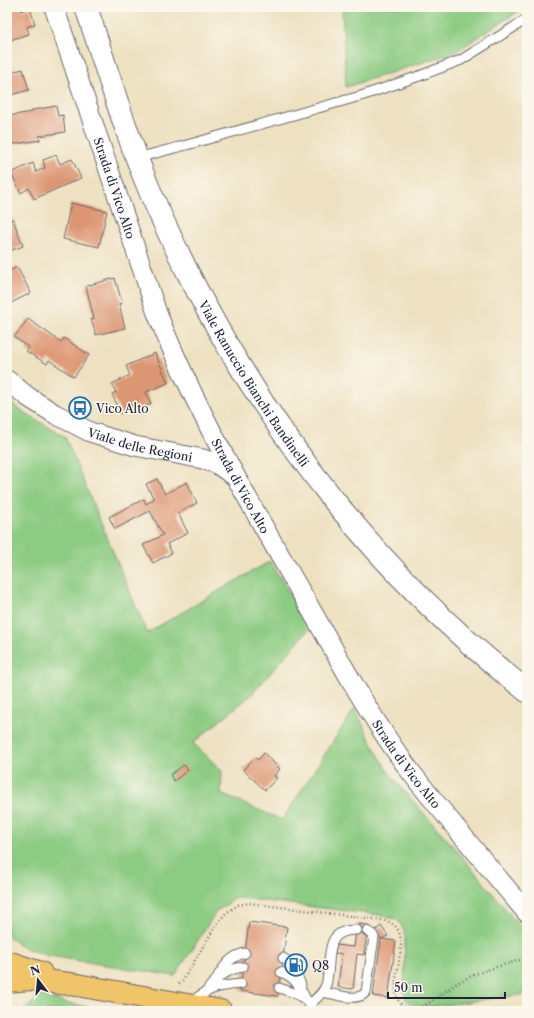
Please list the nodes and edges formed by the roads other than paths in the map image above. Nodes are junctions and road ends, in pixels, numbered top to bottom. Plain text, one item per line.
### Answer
1 (54, 7) edge
2 (86, 7) edge
3 (527, 19) edge
4 (137, 158) junction
5 (7, 380) edge
6 (235, 477) junction
7 (527, 691) edge
8 (527, 913) edge
9 (357, 930) dead end
10 (367, 931) dead end
11 (245, 953) dead end
12 (283, 958) dead end
13 (7, 962) edge
14 (243, 967) dead end
15 (281, 972) dead end
16 (216, 979) junction
17 (7, 981) edge
18 (241, 984) dead end
19 (77, 985) junction
20 (279, 988) dead end
21 (301, 989) junction
22 (206, 991) junction
23 (323, 992) junction
24 (310, 1005) edge
25 (187, 1006) junction
26 (221, 1011) edge

1 - 6 street, Strada di Vico Alto
2 - 4 street, Viale Ranuccio Bianchi Bandinelli
3 - 4 lane
4 - 7 street, Viale Ranuccio Bianchi Bandinelli
5 - 6 street, Viale delle Regioni
6 - 8 street, Strada di Vico Alto
9 - 23 lane
10 - 23 lane
11 - 16 lane
12 - 21 lane
13 - 19 main road
14 - 16 lane
15 - 21 lane
16 - 22 lane
17 - 19 main road
18 - 22 lane
19 - 25 main road
20 - 24 lane
21 - 24 lane
22 - 25 lane
23 - 24 lane
25 - 26 main road

